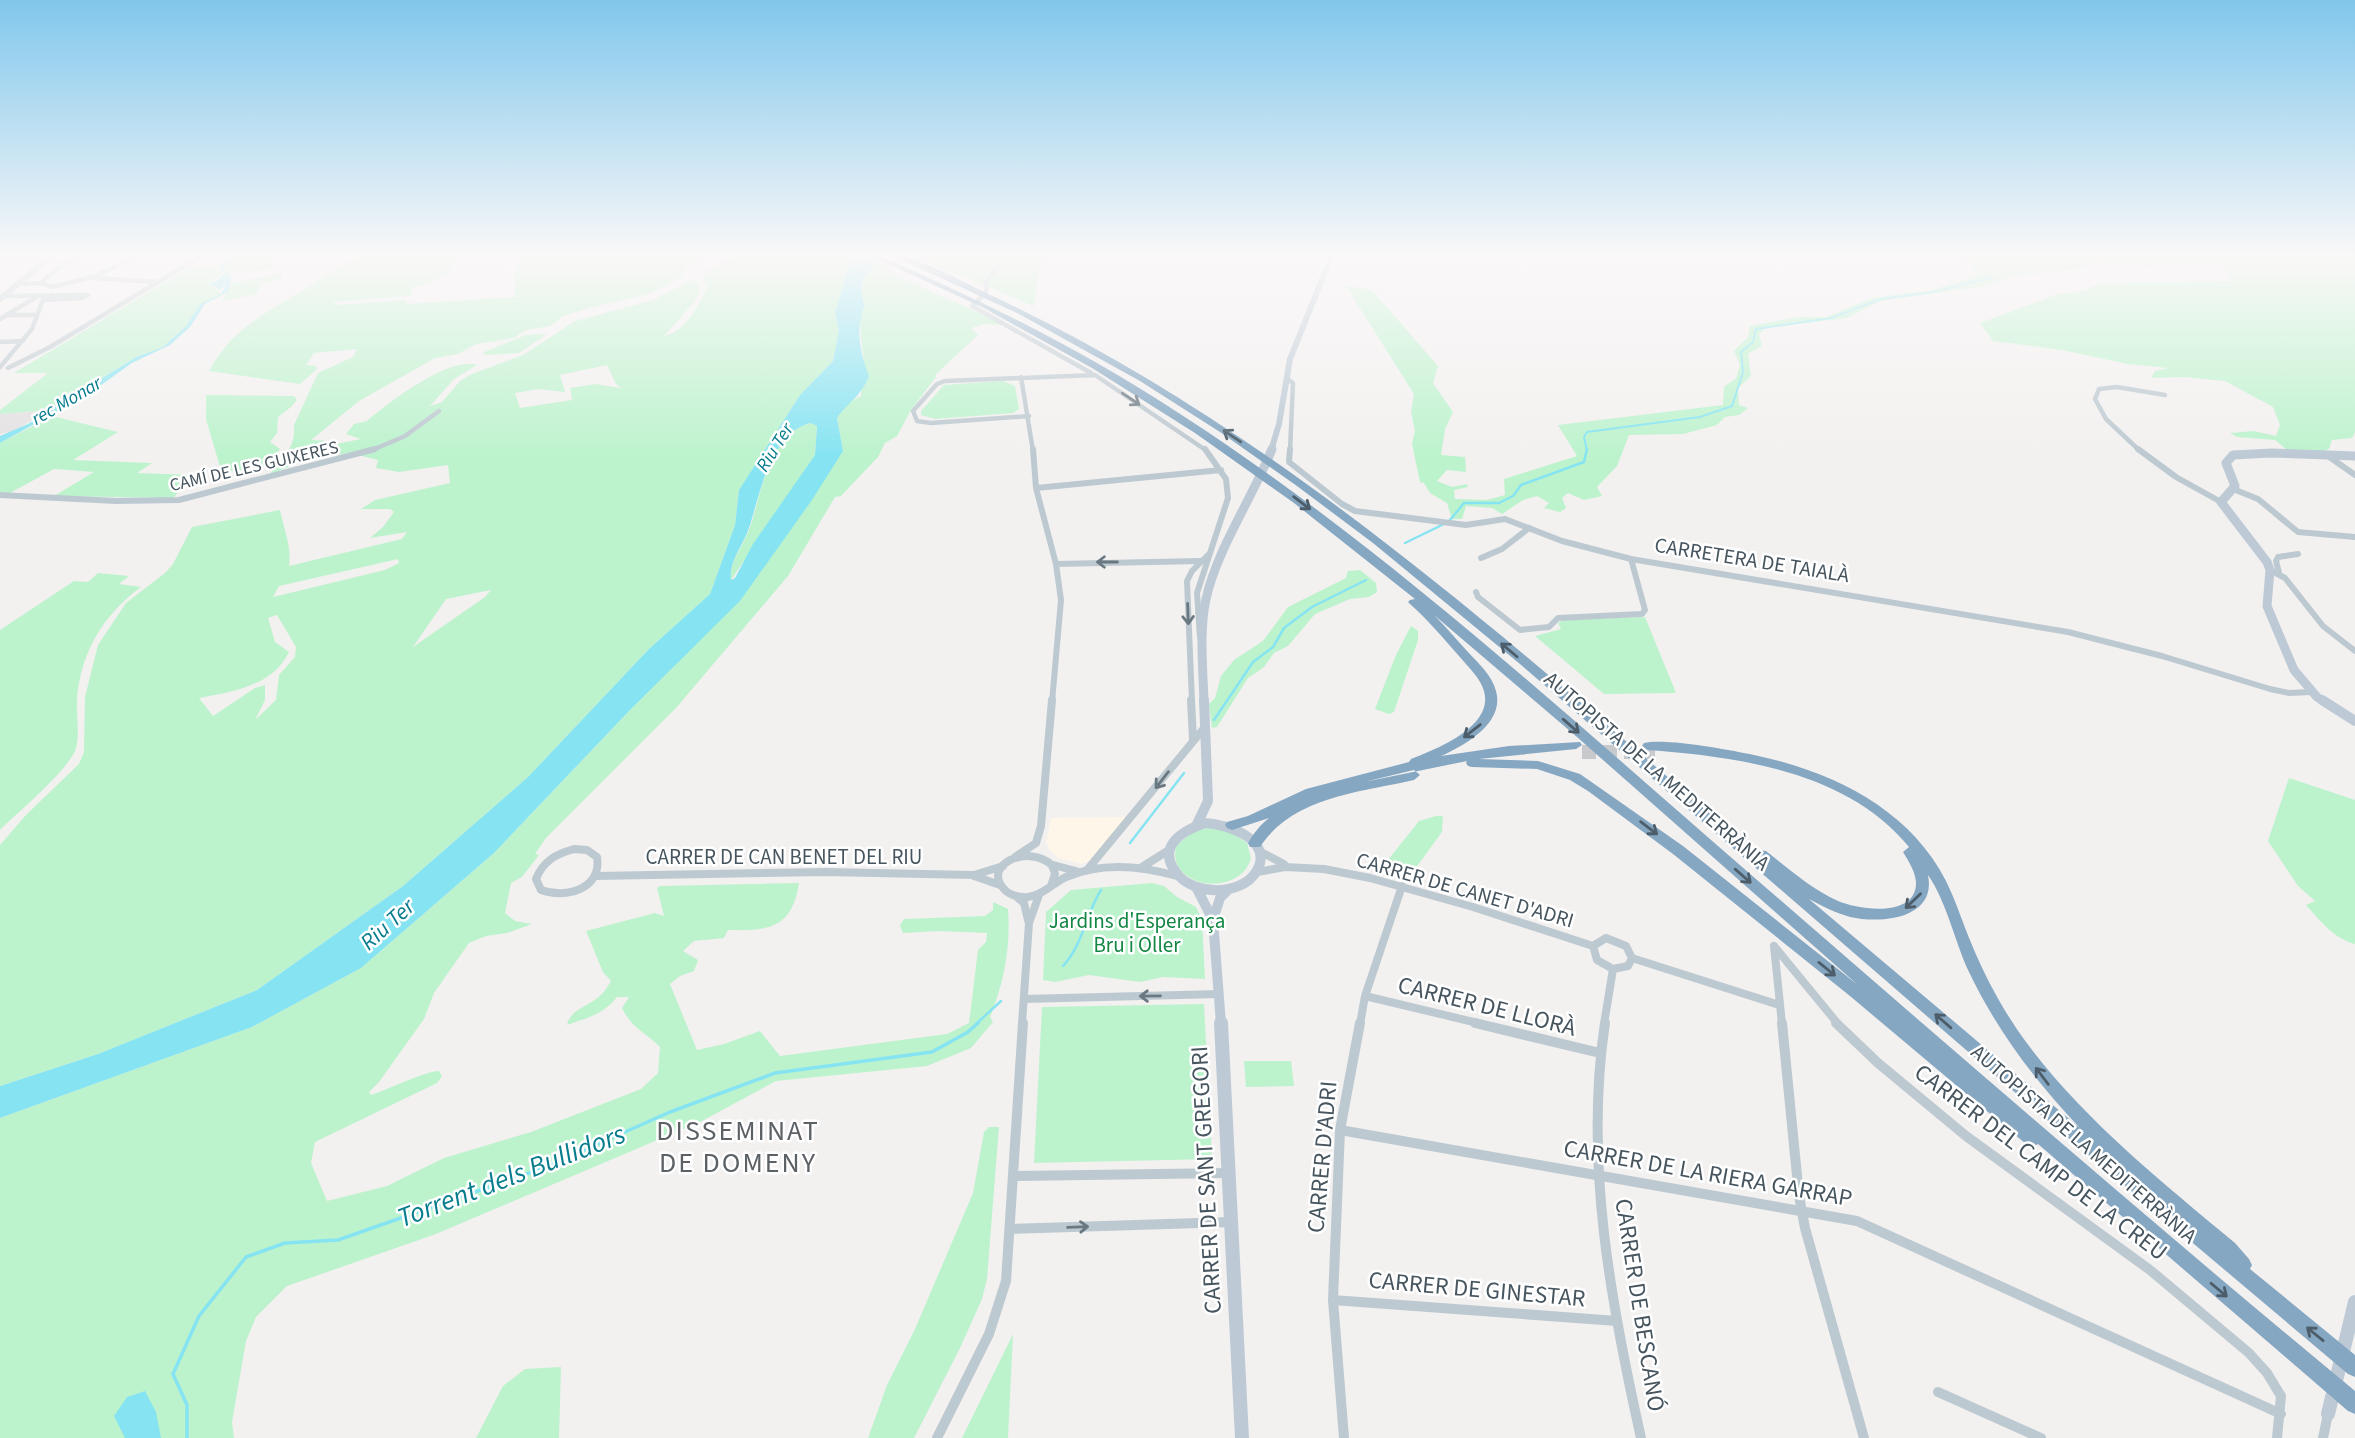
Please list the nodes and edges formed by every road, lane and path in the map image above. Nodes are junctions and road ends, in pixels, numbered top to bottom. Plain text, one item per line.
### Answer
1 (32, 322) edge
2 (91, 322) edge
3 (1001, 322) edge
4 (1029, 322) edge
5 (1031, 322) edge
6 (1305, 322) edge
7 (23, 341) junction
8 (0, 342) edge
9 (0, 355) edge
10 (10, 355) junction
11 (0, 369) edge
12 (1095, 375) junction
13 (1021, 377) junction
14 (1286, 377) junction
15 (2165, 395) dead end
16 (439, 411) dead end
17 (1029, 416) junction
18 (2328, 455) junction
19 (2355, 456) edge
20 (1221, 470) junction
21 (2355, 475) edge
22 (1036, 488) junction
23 (2233, 489) junction
24 (0, 495) edge
25 (2221, 502) junction
26 (1529, 528) junction
27 (2355, 537) edge
28 (1365, 553) junction
29 (2298, 554) dead end
30 (1481, 558) dead end
31 (1206, 559) junction
32 (1631, 559) junction
33 (1056, 564) junction
34 (2275, 575) junction
35 (1476, 592) dead end
36 (1202, 645) junction
37 (2355, 651) edge
38 (2311, 692) junction
39 (2355, 721) edge
40 (1205, 727) junction
41 (1194, 740) junction
42 (1472, 762) junction
43 (1381, 774) junction
44 (1666, 783) junction
45 (1208, 801) junction
46 (1197, 824) junction
47 (1229, 824) junction
48 (1036, 843) junction
49 (1257, 847) junction
50 (1169, 850) junction
51 (1015, 857) junction
52 (1044, 857) junction
53 (1054, 865) junction
54 (1285, 865) junction
55 (1003, 866) junction
56 (1141, 867) junction
57 (1083, 871) junction
58 (1253, 873) junction
59 (974, 875) junction
60 (595, 876) junction
61 (1178, 876) junction
62 (1000, 884) junction
63 (1051, 886) junction
64 (1402, 886) junction
65 (1196, 887) junction
66 (1229, 888) junction
67 (1013, 895) junction
68 (1039, 895) junction
69 (1213, 920) junction
70 (1029, 923) junction
71 (1593, 946) junction
72 (1632, 958) junction
73 (1613, 969) junction
74 (1219, 994) junction
75 (1364, 996) junction
76 (1024, 999) junction
77 (1779, 1005) junction
78 (1600, 1053) junction
79 (1340, 1130) junction
80 (1229, 1172) junction
81 (1600, 1175) junction
82 (1013, 1176) junction
83 (1802, 1210) junction
84 (1231, 1222) junction
85 (1010, 1229) junction
86 (2167, 1245) junction
87 (1334, 1300) junction
88 (2276, 1302) junction
89 (2355, 1302) edge
90 (1617, 1321) junction
91 (2355, 1367) edge
92 (1938, 1392) dead end
93 (2355, 1404) edge
94 (2281, 1411) junction
95 (2328, 1413) joint
96 (937, 1438) edge
97 (1242, 1438) edge
98 (1344, 1438) edge
99 (1642, 1438) edge
100 (1864, 1438) edge
101 (2041, 1438) edge
102 (2277, 1438) edge
103 (2323, 1438) edge

1 - 7 street
2 - 11 street
3 - 12 street
4 -> 28 highway, AUTOPISTA DE LA MEDITERRÀNIA
44 -> 5 highway, AUTOPISTA DE LA MEDITERRÀNIA
6 - 14 main road
7 - 8 street
7 - 10 street
9 - 10 street
10 - 11 street
12 - 13 street
12 -> 20 street
13 - 17 street
13 - 17 street
14 - 26 street, CARRETERA DE TAIALÀ
14 - 36 main road
15 - 25 street
16 - 24 street, CAMÍ DE LES GUIXERES
17 - 22 street
18 - 19 main road
18 - 21 street
18 - 23 main road
20 - 22 street
20 - 31 street
22 - 33 street
23 - 25 main road
23 - 27 street
25 - 34 main road
26 - 30 street
26 - 32 street, CARRETERA DE TAIALÀ
28 -> 43 highway
28 -> 86 highway, AUTOPISTA DE LA MEDITERRÀNIA
29 - 34 street
31 -> 33 street
31 - 36 street
31 -> 41 street
32 - 35 street
32 - 38 street, CARRETERA DE TAIALÀ
33 - 48 street
34 - 37 street
34 - 38 main road
36 - 40 main road
38 - 39 main road
40 - 41 street
40 - 45 main road
41 -> 57 street
42 - 43 highway
42 - 49 highway
42 -> 86 highway
43 - 47 highway
88 -> 44 highway, AUTOPISTA DE LA MEDITERRÀNIA
88 -> 44 highway
45 - 46 main road
45 - 47 main road
46 - 47 main road
46 - 50 main road
47 - 49 main road
48 - 51 street
48 - 52 street
49 - 54 street, CARRER DE CANET D'ADRI
49 - 58 main road
50 - 56 street
50 - 61 main road
51 - 52 street
51 - 55 street
52 - 53 street
53 - 57 street
53 - 63 street
54 - 58 street, CARRER DE CANET D'ADRI
54 - 64 street, CARRER DE CANET D'ADRI
55 - 59 street, CARRER DE CAN BENET DEL RIU
55 - 62 street
56 - 57 street
56 - 61 street
57 - 63 street
58 - 66 main road
59 - 60 street, CARRER DE CAN BENET DEL RIU
59 - 62 street, CARRER DE CAN BENET DEL RIU
60 - 60 street
61 - 65 main road
62 - 67 street
63 - 68 street
64 - 71 street, CARRER DE CANET D'ADRI
64 - 75 street, CARRER D'ADRI
65 - 66 main road
65 - 69 main road, CARRER DE SANT GREGORI
66 - 69 main road
67 - 68 street
67 - 70 street
68 - 70 street
69 - 74 main road, CARRER DE SANT GREGORI
70 - 76 street
71 - 72 street
71 - 73 street
72 - 73 street
72 - 77 street
73 - 78 street, CARRER DE BESCANÓ
74 -> 76 street
74 - 80 main road, CARRER DE SANT GREGORI
75 - 78 street, CARRER DE LLORÀ
75 - 79 street, CARRER D'ADRI
76 - 82 street
77 - 83 street
77 - 94 street, CARRER DEL CAMP DE LA CREU
78 - 81 street, CARRER DE BESCANÓ
79 - 81 street, CARRER DE LA RIERA GARRAP
79 - 87 street, CARRER D'ADRI
80 - 82 street
80 - 84 main road, CARRER DE SANT GREGORI
81 - 83 street, CARRER DE LA RIERA GARRAP
81 - 90 street, CARRER DE BESCANÓ
82 - 85 street
83 - 94 street, CARRER DE LA RIERA GARRAP
83 - 100 street
85 -> 84 street
84 - 97 main road, CARRER DE SANT GREGORI
85 - 96 street
86 -> 93 highway, AUTOPISTA DE LA MEDITERRÀNIA
87 - 90 street, CARRER DE GINESTAR
87 - 98 street, CARRER D'ADRI
91 -> 88 highway, AUTOPISTA DE LA MEDITERRÀNIA
89 - 95 main road
90 - 99 street, CARRER DE BESCANÓ
92 - 101 street
94 - 102 street
95 - 103 street

